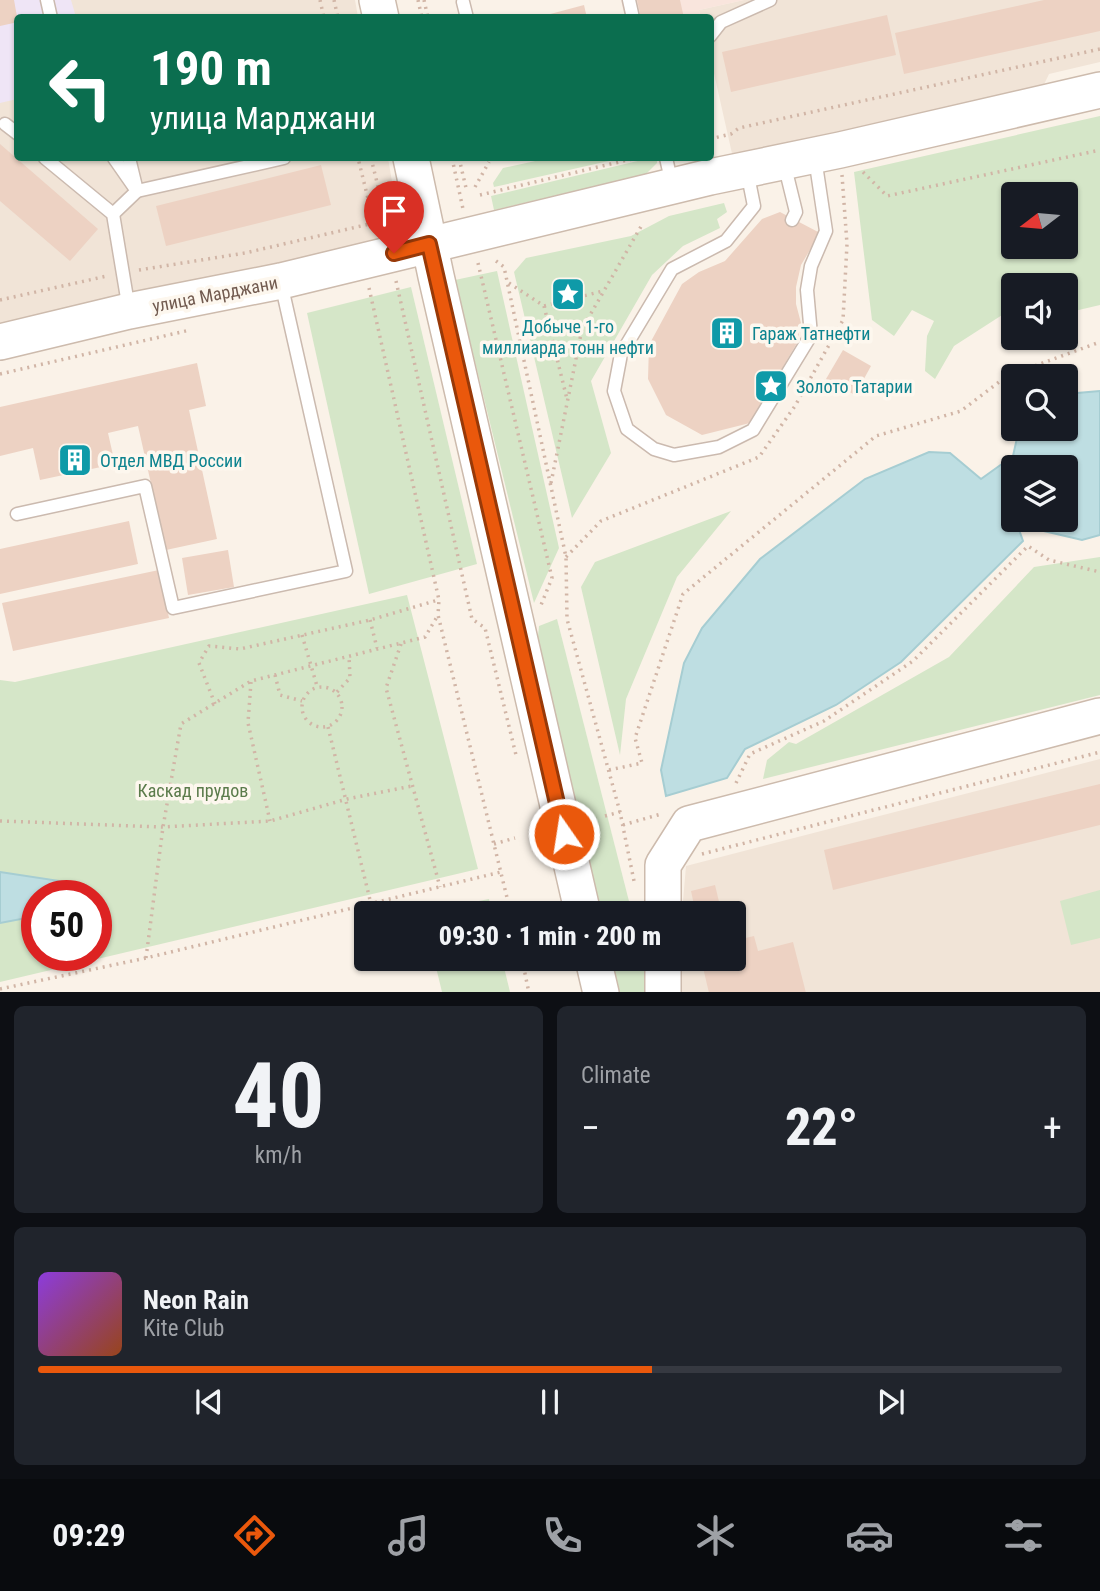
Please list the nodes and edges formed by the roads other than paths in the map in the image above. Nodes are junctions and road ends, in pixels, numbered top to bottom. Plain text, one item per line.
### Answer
1 (770, 0) edge
2 (463, 2) dead end
3 (466, 14) edge
4 (714, 31) edge
5 (1100, 90) edge
6 (5, 124) dead end
7 (14, 131) edge
8 (799, 159) junction
9 (49, 161) edge
10 (116, 161) edge
11 (130, 161) edge
12 (271, 161) edge
13 (412, 161) edge
14 (747, 170) junction
15 (669, 172) edge
16 (137, 191) junction
17 (113, 214) junction
18 (792, 220) dead end
19 (429, 244) junction
20 (281, 281) junction
21 (129, 311) junction
22 (0, 342) edge
23 (17, 514) dead end
24 (1100, 716) edge
25 (580, 901) edge
26 (663, 901) edge
27 (596, 971) edge
28 (663, 971) edge
29 (601, 992) edge
30 (663, 992) edge

1 - 4 lane
2 - 3 lane
5 - 8 street, улица Марджани
6 - 7 lane
8 - 14 street, улица Марджани
8 - 14 lane
8 - 18 lane
9 - 17 lane
10 - 16 lane
11 - 16 lane
12 - 16 lane
13 - 19 street
14 - 15 street, улица Марджани
15 - 19 street, улица Марджани
16 - 17 lane
17 - 21 lane
19 - 20 street, улица Марджани
19 - 25 street
20 - 21 street, улица Марджани
20 - 23 lane
21 - 22 street, улица Марджани
24 - 26 street
27 - 29 street
28 - 30 street

